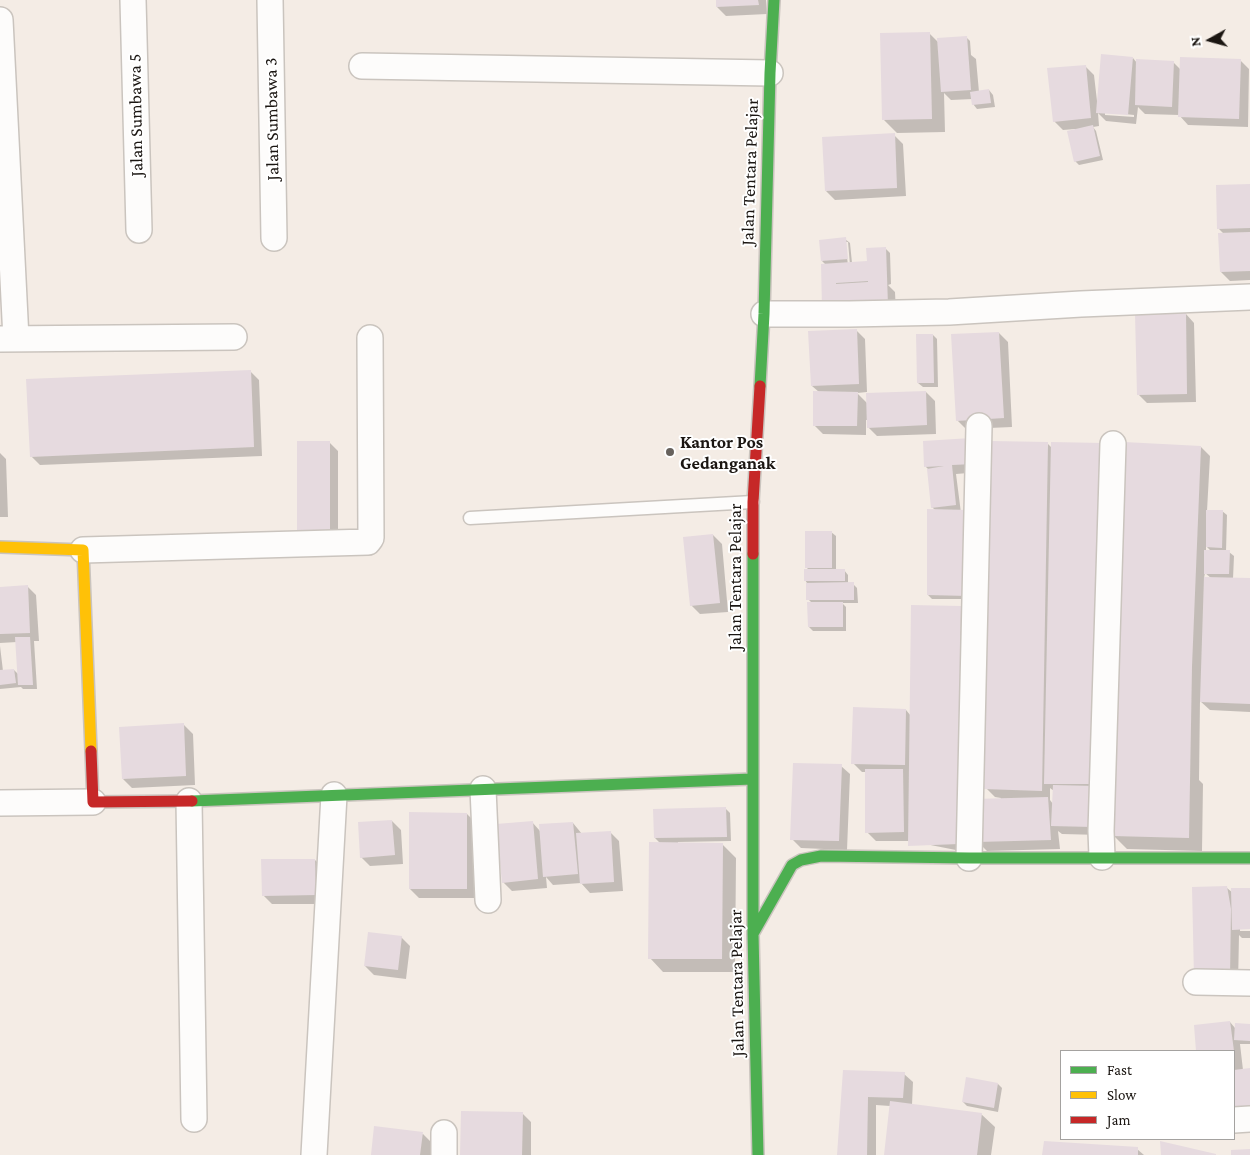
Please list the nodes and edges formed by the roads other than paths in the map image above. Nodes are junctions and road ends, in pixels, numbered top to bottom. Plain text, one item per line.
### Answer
1 (133, 0) edge
2 (270, 0) edge
3 (774, 0) edge
4 (0, 20) edge
5 (362, 66) dead end
6 (770, 73) junction
7 (139, 230) dead end
8 (274, 238) dead end
9 (1250, 298) edge
10 (764, 314) junction
11 (234, 337) dead end
12 (370, 338) dead end
13 (8, 339) edge
14 (979, 426) dead end
15 (1112, 444) dead end
16 (753, 502) junction
17 (470, 518) dead end
18 (0, 547) edge
19 (83, 550) junction
20 (752, 779) junction
21 (483, 790) junction
22 (334, 795) junction
23 (189, 801) junction
24 (93, 802) junction
25 (0, 803) edge
26 (1102, 857) junction
27 (969, 858) junction
28 (1250, 858) edge
29 (488, 900) dead end
30 (753, 934) junction
31 (1196, 982) dead end
32 (1250, 982) edge
33 (1250, 1119) edge
34 (194, 1120) dead end
35 (1235, 1120) edge
36 (314, 1155) edge
37 (758, 1155) edge

1 - 7 street, Jalan Sumbawa 5
2 - 8 street, Jalan Sumbawa 3
3 - 6 street, Jalan Tentara Pelajar
4 - 13 street
5 - 6 street
6 - 10 street, Jalan Tentara Pelajar
9 - 10 street
10 - 16 street, Jalan Tentara Pelajar
11 - 13 street
12 - 19 street
14 - 27 street
15 - 26 street
16 - 17 lane
16 - 20 street, Jalan Tentara Pelajar
18 - 19 street
19 - 24 street
20 - 21 street
20 - 30 street, Jalan Tentara Pelajar
21 - 22 street
21 - 29 street
22 - 23 street
22 - 36 street
23 - 24 street
23 - 34 street
24 - 25 street
26 - 27 street
26 - 28 street
27 - 30 street
30 - 37 street, Jalan Tentara Pelajar
31 - 32 street
33 - 35 street

